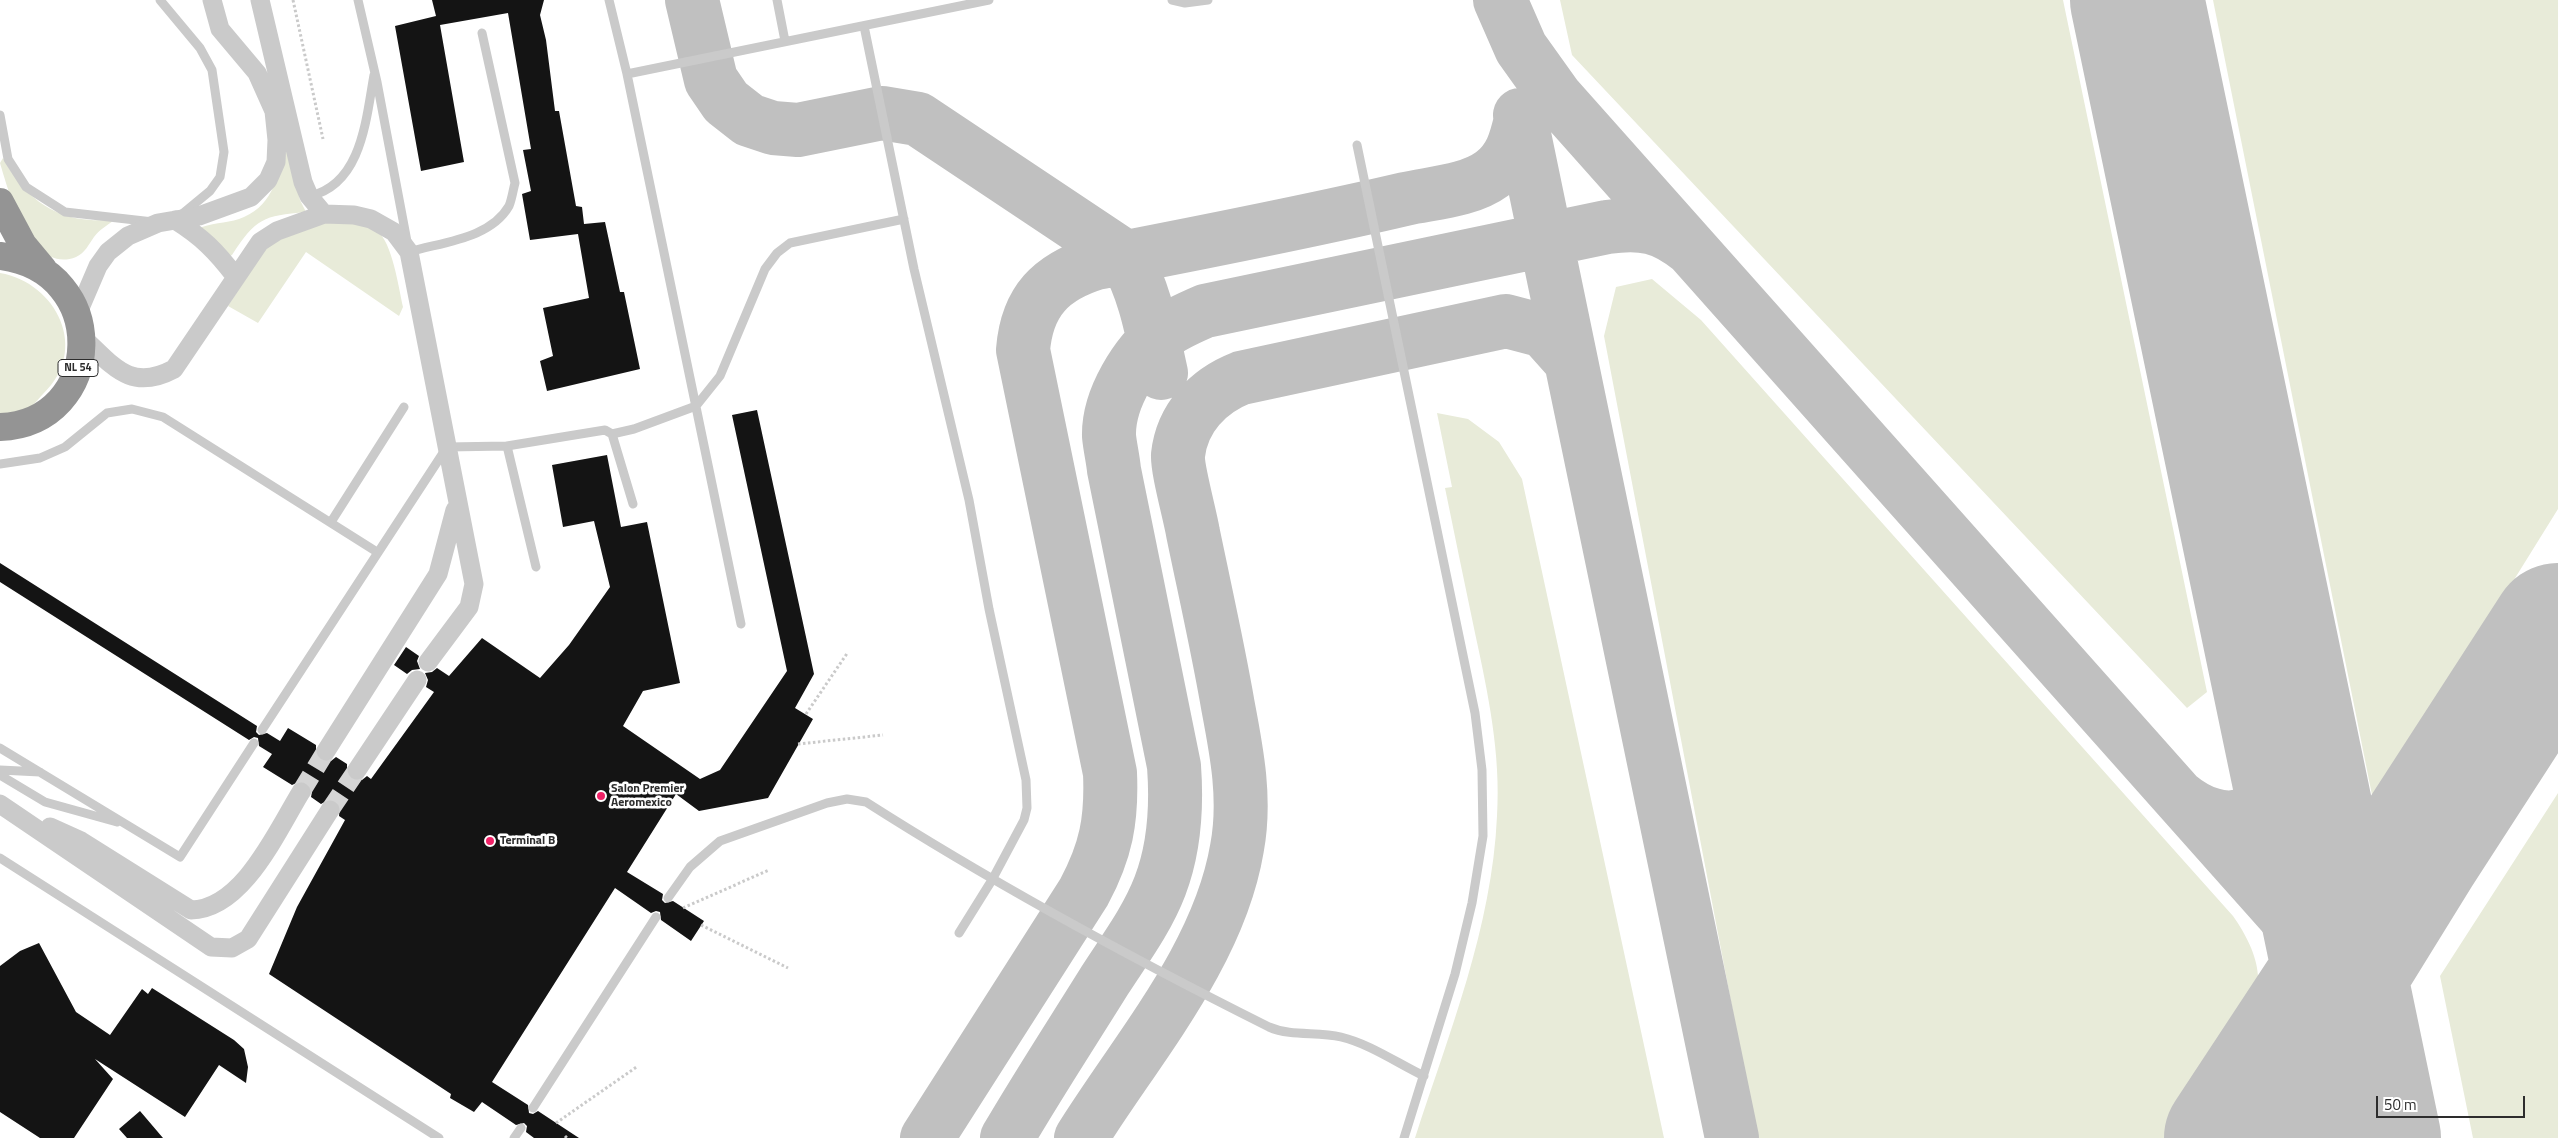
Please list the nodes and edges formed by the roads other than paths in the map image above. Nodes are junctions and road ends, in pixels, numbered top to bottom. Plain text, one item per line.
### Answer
1 (160, 0) edge
2 (212, 0) edge
3 (260, 0) edge
4 (358, 0) edge
5 (609, 0) edge
6 (777, 0) edge
7 (989, 0) edge
8 (1172, 0) edge
9 (1208, 0) edge
10 (864, 26) junction
11 (482, 34) dead end
12 (785, 41) junction
13 (375, 70) junction
14 (627, 74) junction
15 (278, 82) junction
16 (274, 111) junction
17 (0, 115) edge
18 (1357, 146) dead end
19 (309, 196) junction
20 (0, 202) edge
21 (324, 214) junction
22 (904, 219) junction
23 (166, 221) junction
24 (409, 252) junction
25 (0, 256) edge
26 (43, 270) junction
27 (235, 276) junction
28 (79, 325) junction
29 (696, 406) junction
30 (404, 407) dead end
31 (0, 426) edge
32 (612, 434) junction
33 (508, 446) junction
34 (447, 447) junction
35 (0, 464) edge
36 (457, 504) junction
37 (633, 504) dead end
38 (330, 522) junction
39 (377, 552) junction
40 (536, 567) dead end
41 (741, 624) dead end
42 (428, 662) dead end
43 (417, 680) dead end
44 (262, 730) dead end
45 (254, 742) dead end
46 (0, 748) edge
47 (326, 751) tunnel mouth
48 (0, 770) edge
49 (357, 770) tunnel mouth
50 (40, 772) junction
51 (0, 775) edge
52 (302, 792) tunnel mouth
53 (0, 805) edge
54 (330, 810) tunnel mouth
55 (128, 826) junction
56 (0, 858) edge
57 (992, 880) junction
58 (668, 898) dead end
59 (656, 917) dead end
60 (959, 933) dead end
61 (1424, 1076) junction
62 (533, 1108) dead end
63 (521, 1128) dead end
64 (439, 1138) edge
65 (514, 1138) edge
66 (1404, 1138) edge

1 - 23 lane
2 - 16 street
3 - 15 street
4 - 13 lane
5 - 14 lane
6 - 12 lane
7 - 10 lane
8 - 9 lane
10 - 12 lane
10 - 22 lane
11 - 24 lane
12 - 14 lane
13 - 19 lane
13 - 24 lane
14 - 29 lane
15 - 16 street
15 - 19 street
16 - 23 street
17 - 23 lane
18 - 61 lane
19 - 21 street
20 - 26 highway
21 - 24 street
21 - 27 street
22 - 29 lane
22 - 57 lane
23 - 27 street
23 - 28 street
24 - 34 street
25 - 26 highway
26 - 28 highway
27 - 28 street
28 - 31 highway, NL 54
29 - 32 lane
29 - 41 lane
30 - 38 lane
32 - 33 lane
32 - 37 lane
33 - 34 lane
33 - 40 lane
34 - 36 street
34 - 39 lane
35 - 38 lane
36 - 42 street
36 - 47 street
38 - 39 lane
39 - 44 lane
43 - 49 street
45 - 55 lane
46 - 50 lane
48 - 50 lane
50 - 55 lane
51 - 55 lane
52 - 53 street
53 - 54 street
56 - 64 lane
57 - 58 lane
57 - 60 lane
57 - 61 lane
59 - 62 lane
61 - 66 lane
63 - 65 lane

